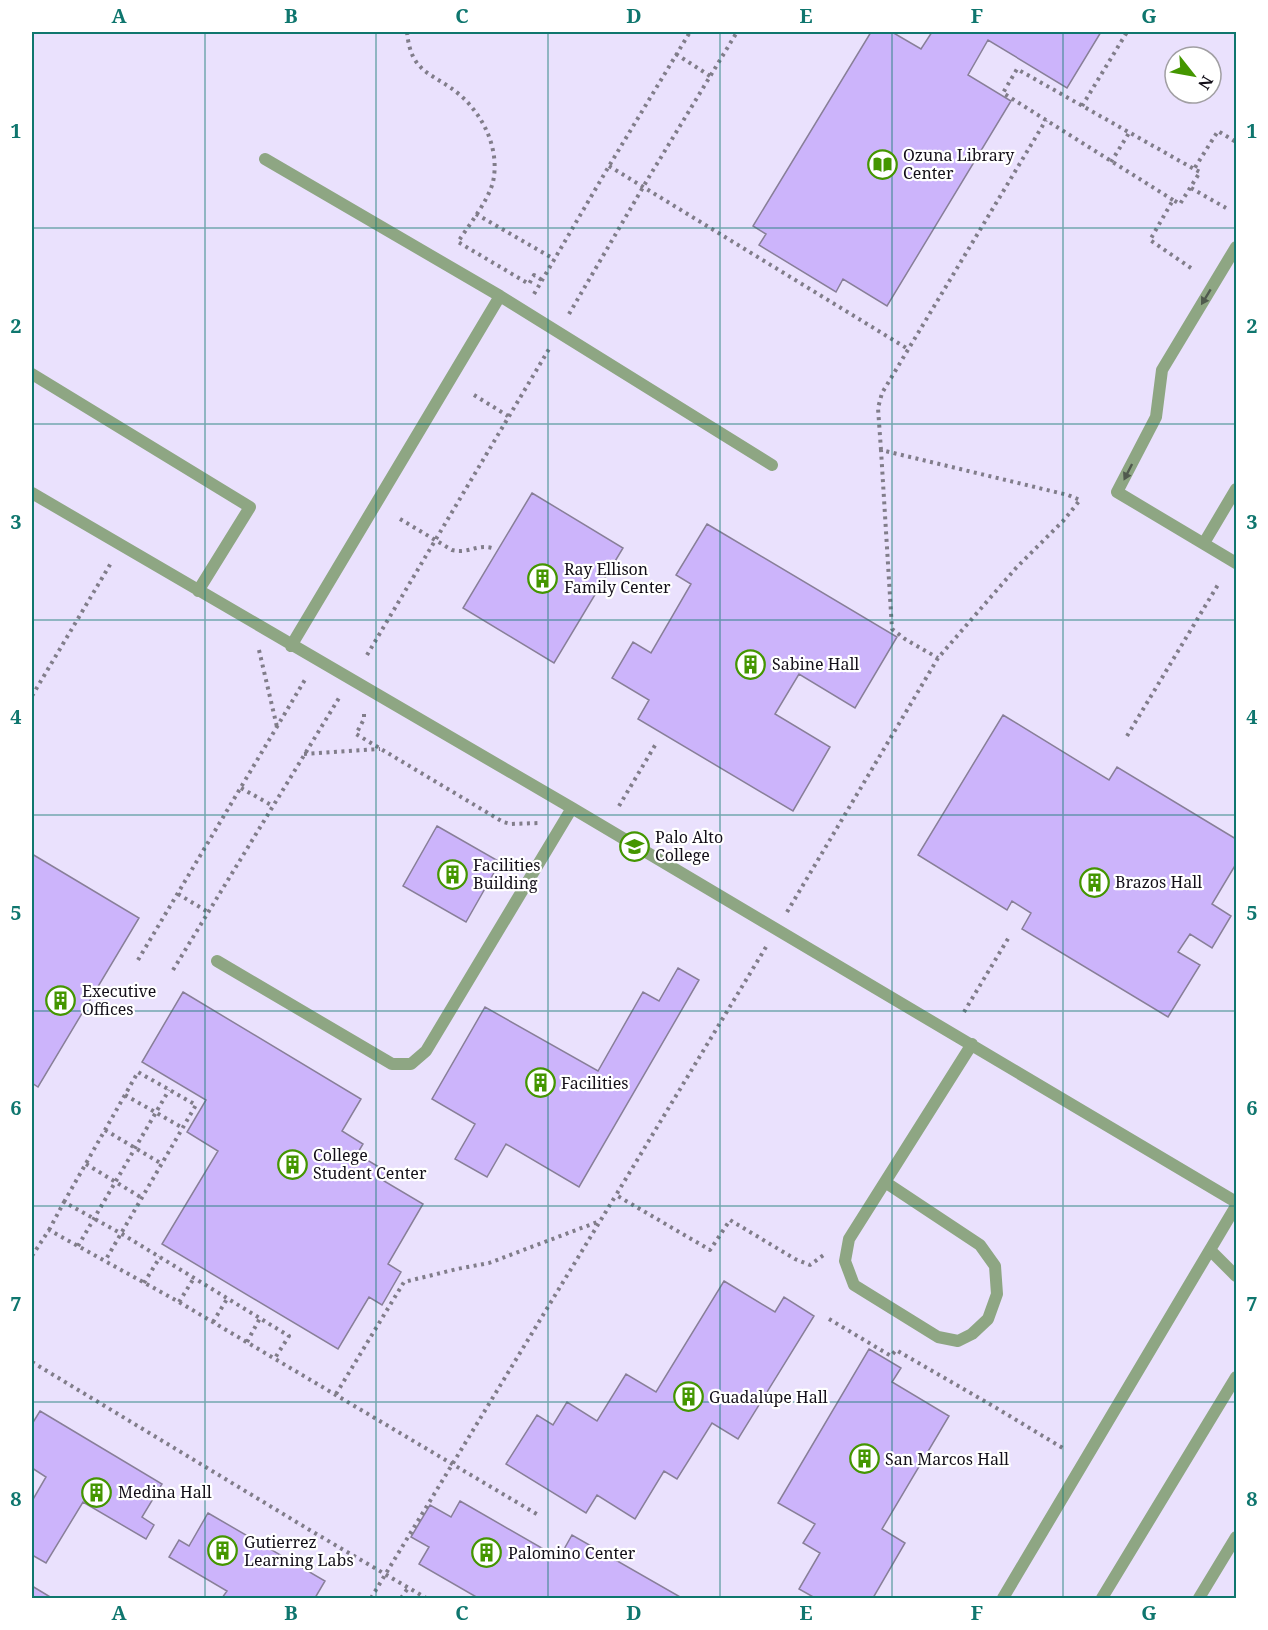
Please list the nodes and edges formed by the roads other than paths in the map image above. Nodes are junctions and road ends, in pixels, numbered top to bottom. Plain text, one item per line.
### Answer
1 (265, 159) dead end
2 (1236, 247) edge
3 (500, 296) junction
4 (32, 374) edge
5 (772, 465) dead end
6 (1236, 489) edge
7 (32, 493) edge
8 (1204, 543) junction
9 (1236, 563) edge
10 (198, 591) junction
11 (291, 645) junction
12 (572, 808) junction
13 (217, 961) dead end
14 (972, 1044) junction
15 (885, 1182) junction
16 (1236, 1204) edge
17 (1210, 1250) junction
18 (1236, 1276) edge
19 (1236, 1377) edge
20 (1236, 1537) edge
21 (1003, 1599) edge
22 (1102, 1599) edge
23 (1199, 1599) edge

1 - 3 lane
2 -> 8 lane
3 - 5 lane
3 - 11 lane
4 - 10 lane
6 - 8 lane
7 - 10 lane
8 - 9 lane
10 - 11 lane
11 - 12 lane
12 - 13 lane
12 - 14 lane
14 - 15 lane
14 - 16 lane
15 - 15 lane
16 - 17 lane
17 - 18 lane
17 - 21 lane
19 - 22 lane
20 - 23 lane

